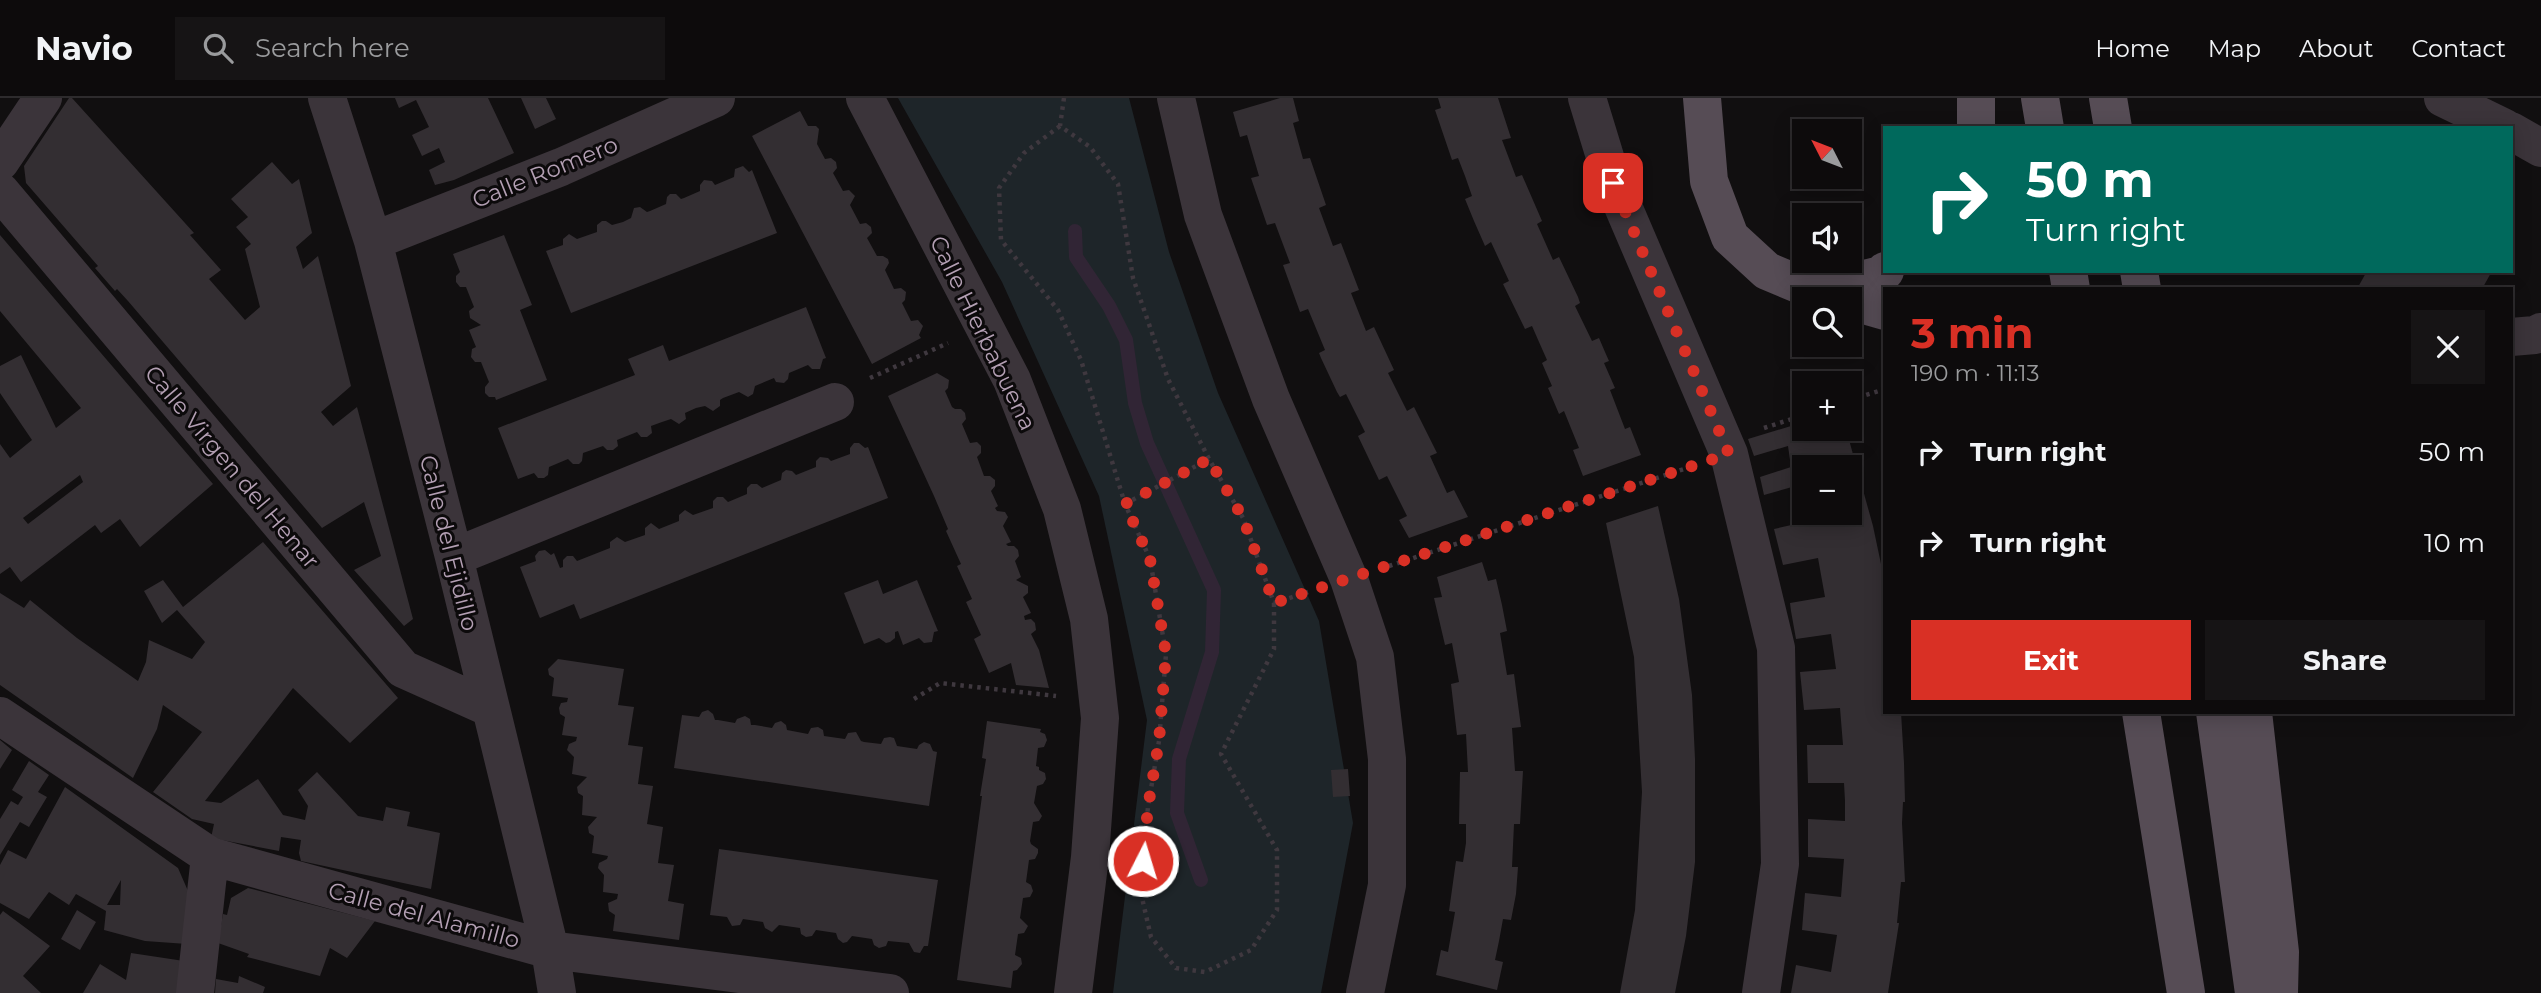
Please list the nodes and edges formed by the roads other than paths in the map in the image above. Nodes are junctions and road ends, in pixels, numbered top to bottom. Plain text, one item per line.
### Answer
1 (43, 98) edge
2 (327, 98) edge
3 (716, 98) edge
4 (865, 98) edge
5 (1176, 98) edge
6 (1587, 98) edge
7 (1702, 98) edge
8 (1976, 98) edge
9 (2040, 98) edge
10 (2108, 98) edge
11 (2443, 98) edge
12 (1976, 126) edge
13 (2045, 126) edge
14 (2113, 126) edge
15 (2502, 126) edge
16 (0, 162) edge
17 (0, 191) edge
18 (373, 241) junction
19 (1883, 273) edge
20 (1809, 287) edge
21 (1856, 287) edge
22 (1862, 304) edge
23 (1883, 310) edge
24 (2541, 332) edge
25 (2513, 337) edge
26 (835, 402) road end
27 (454, 557) junction
28 (490, 708) junction
29 (2113, 714) edge
30 (2141, 714) edge
31 (2215, 714) edge
32 (2253, 714) edge
33 (0, 716) edge
34 (209, 856) junction
35 (550, 950) junction
36 (2185, 987) edge
37 (195, 993) edge
38 (557, 993) edge
39 (890, 993) edge
40 (1073, 993) edge
41 (1365, 993) edge
42 (1761, 993) edge
43 (2254, 993) edge
44 (2279, 993) edge

1 - 16 street
2 - 18 street, Calle del Ejidillo
3 - 18 street, Calle Romero
4 - 40 street, Calle Hierbabuena
5 - 41 street
6 - 42 street
7 - 20 main road
8 - 12 main road
9 - 13 main road
10 - 14 main road
11 - 15 street
17 - 28 street, Calle Virgen del Henar
18 - 27 street, Calle del Ejidillo
19 - 21 main road
22 - 23 main road
24 - 25 street
26 - 27 street
27 - 28 street, Calle del Ejidillo
28 - 35 street, Calle del Ejidillo
29 - 36 main road
30 - 36 main road
31 - 43 main road
32 - 44 main road
33 - 34 street, Calle del Alamillo
34 - 35 street, Calle del Alamillo
34 - 37 street
35 - 38 street, Calle del Ejidillo
35 - 39 street, Calle del Alamillo

